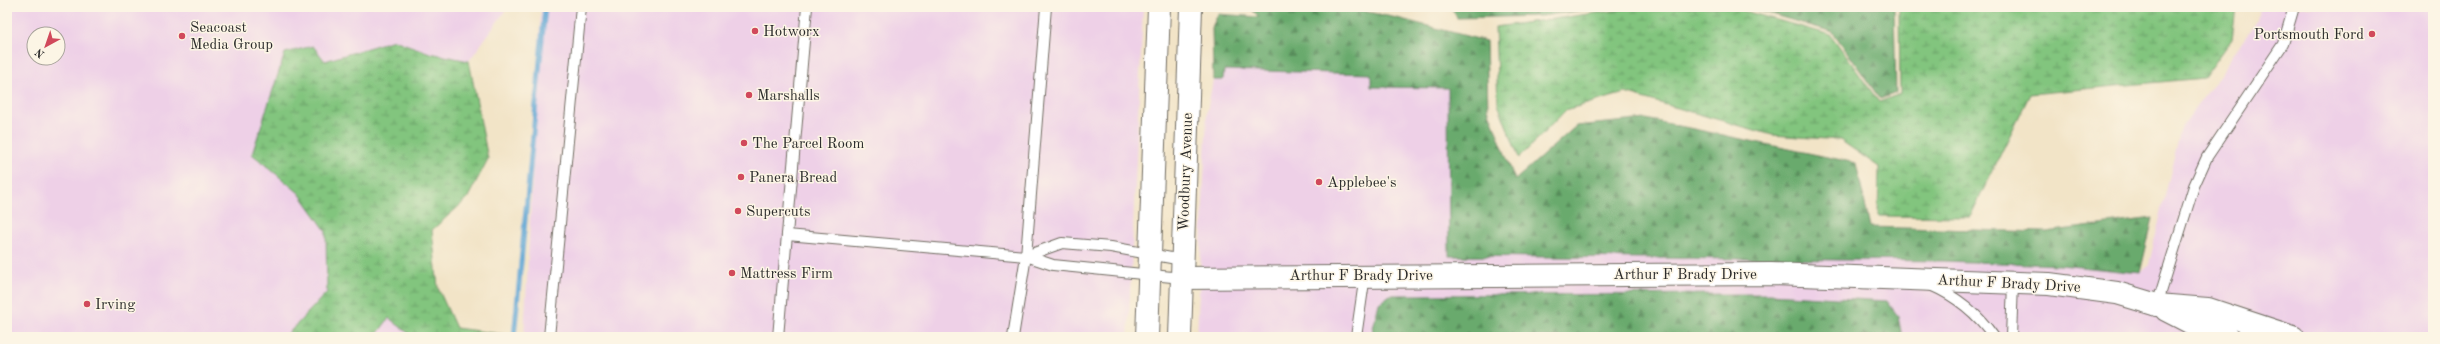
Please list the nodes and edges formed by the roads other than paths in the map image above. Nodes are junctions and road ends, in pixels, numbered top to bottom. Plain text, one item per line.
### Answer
1 (582, 7) edge
2 (807, 7) edge
3 (1046, 7) edge
4 (1159, 7) edge
5 (1191, 7) edge
6 (2294, 7) edge
7 (787, 235) junction
8 (1026, 256) junction
9 (1150, 264) junction
10 (1182, 269) junction
11 (1365, 275) junction
12 (1910, 278) junction
13 (2013, 283) junction
14 (2156, 305) junction
15 (549, 337) edge
16 (778, 337) edge
17 (1013, 337) edge
18 (1147, 337) edge
19 (1180, 337) edge
20 (1356, 337) edge
21 (1994, 337) edge
22 (2011, 337) edge
23 (2227, 337) edge
24 (2293, 337) edge

1 - 15 lane
2 - 7 lane
3 - 8 lane
4 - 9 main road
5 - 10 main road, Woodbury Avenue
6 - 14 lane
7 - 8 lane
7 - 16 lane
8 - 9 lane
8 - 9 lane
8 - 17 lane
9 - 10 lane
9 - 10 lane
9 - 18 main road
10 - 11 main road, Arthur F Brady Drive
10 - 19 main road, Woodbury Avenue
11 - 12 main road, Arthur F Brady Drive
11 - 20 lane
12 - 13 main road, Arthur F Brady Drive
12 - 21 lane
13 - 14 main road, Arthur F Brady Drive
13 - 22 lane
14 - 23 main road
14 - 24 main road

